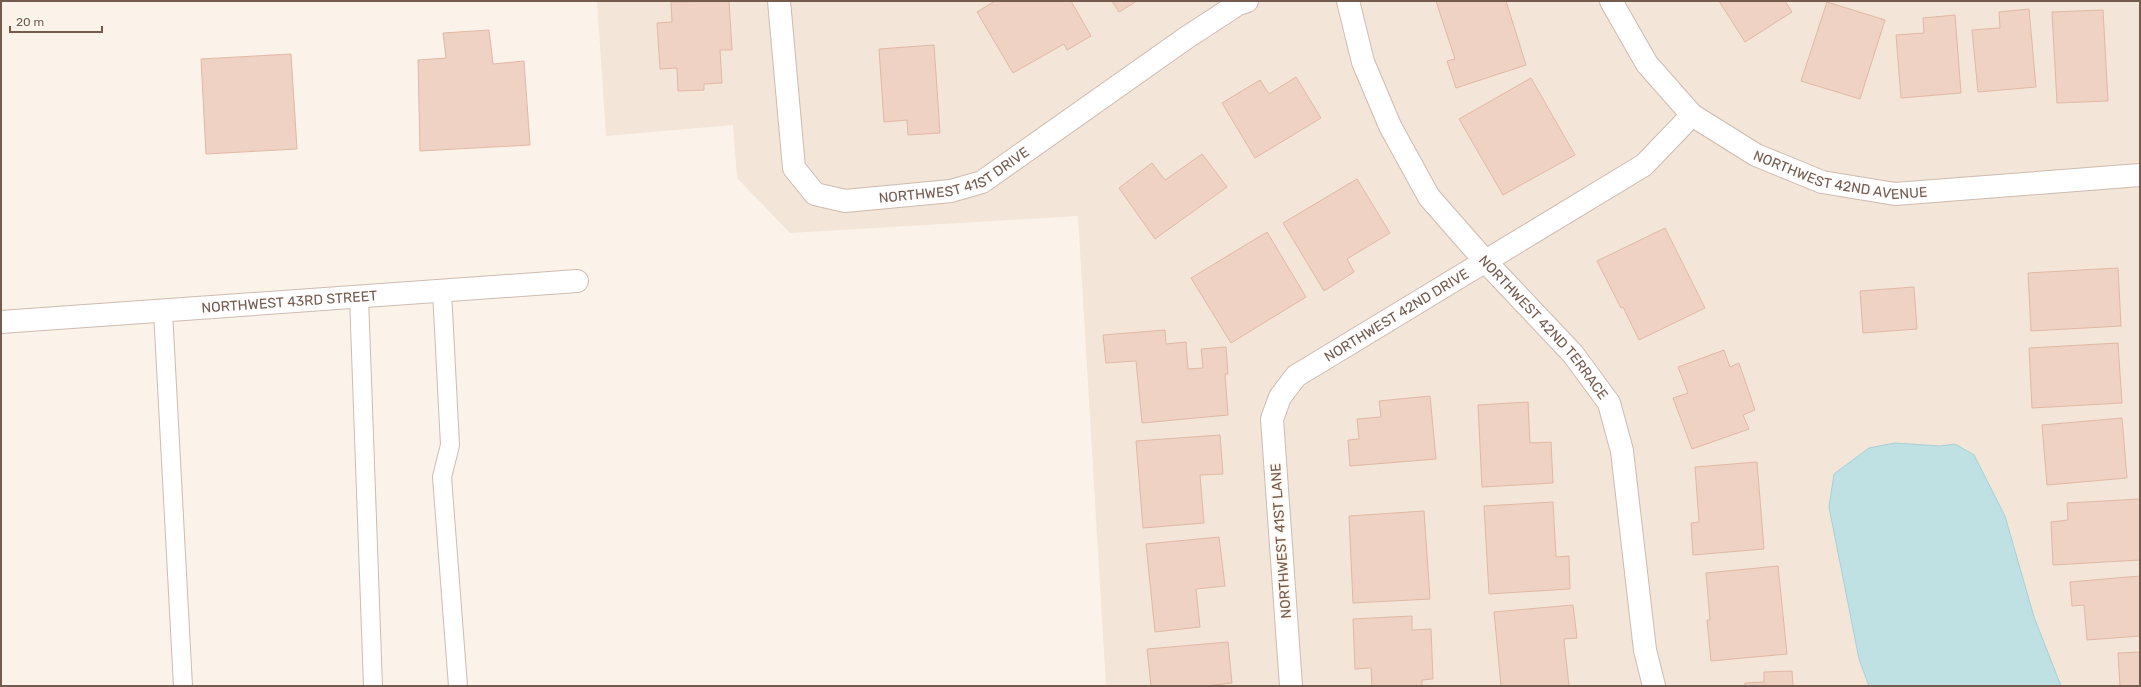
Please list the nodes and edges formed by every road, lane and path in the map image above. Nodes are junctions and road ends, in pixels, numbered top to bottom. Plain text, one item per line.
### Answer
1 (779, 1) edge
2 (1247, 1) edge
3 (1348, 1) edge
4 (1612, 1) edge
5 (1692, 115) junction
6 (2140, 175) edge
7 (1486, 262) junction
8 (577, 281) dead end
9 (442, 291) junction
10 (359, 297) junction
11 (164, 310) junction
12 (1, 322) edge
13 (1280, 396) joint
14 (183, 686) edge
15 (373, 686) edge
16 (458, 686) edge
17 (1291, 686) edge
18 (1654, 686) edge

1 - 2 street, NORTHWEST 41ST DRIVE
3 - 7 street, NORTHWEST 42ND TERRACE
4 - 5 street, NORTHWEST 42ND AVENUE
5 - 6 street, NORTHWEST 42ND AVENUE
5 - 7 street, NORTHWEST 42ND DRIVE
7 - 13 street, NORTHWEST 42ND DRIVE
7 - 18 street, NORTHWEST 42ND TERRACE
8 - 9 street, NORTHWEST 43RD STREET
9 - 10 street, NORTHWEST 43RD STREET
9 - 16 lane
10 - 11 street, NORTHWEST 43RD STREET
10 - 15 lane
11 - 12 street, NORTHWEST 43RD STREET
11 - 14 lane
13 - 17 street, NORTHWEST 41ST LANE

